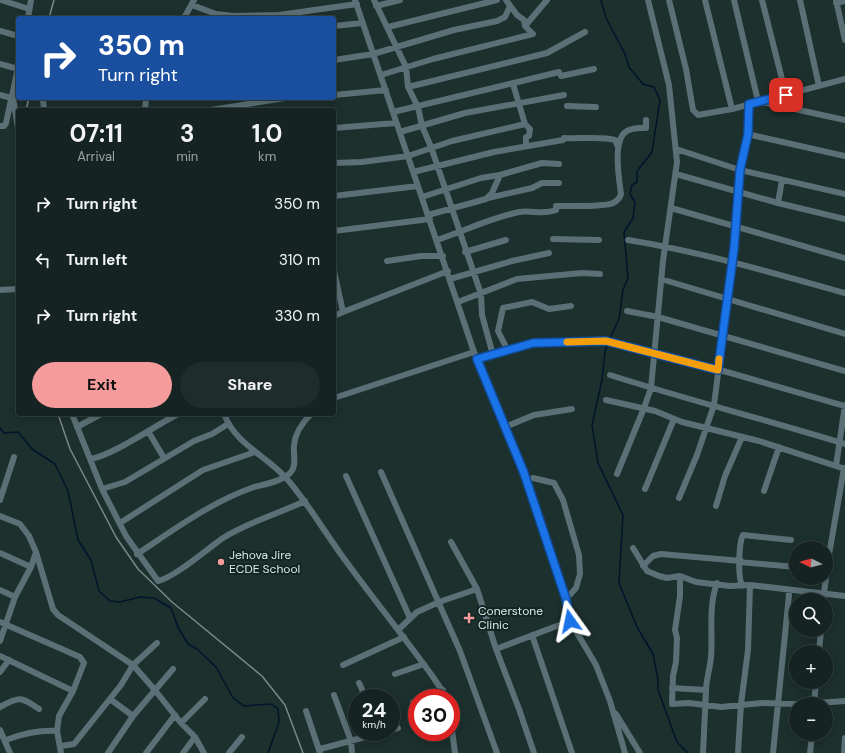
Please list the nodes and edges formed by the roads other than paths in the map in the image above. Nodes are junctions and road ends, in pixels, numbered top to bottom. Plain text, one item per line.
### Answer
1 (1, 0) edge
2 (31, 0) edge
3 (400, 0) edge
4 (497, 0) edge
5 (506, 0) edge
6 (547, 0) edge
7 (648, 0) edge
8 (669, 0) edge
9 (705, 0) edge
10 (734, 0) edge
11 (762, 0) edge
12 (800, 0) edge
13 (836, 1) edge
14 (845, 1) edge
15 (356, 2) edge
16 (193, 3) edge
17 (375, 3) edge
18 (510, 6) junction
19 (29, 8) junction
20 (28, 16) edge
21 (185, 16) edge
22 (362, 23) junction
23 (336, 26) edge
24 (525, 26) junction
25 (388, 28) junction
26 (0, 31) edge
27 (584, 32) dead end
28 (16, 35) edge
29 (845, 38) edge
30 (398, 48) junction
31 (374, 54) junction
32 (336, 60) edge
33 (0, 64) edge
34 (406, 67) junction
35 (16, 68) edge
36 (594, 68) dead end
37 (381, 75) junction
38 (16, 77) edge
39 (845, 80) edge
40 (513, 84) junction
41 (819, 86) junction
42 (408, 87) junction
43 (386, 90) junction
44 (0, 95) edge
45 (336, 95) edge
46 (564, 95) dead end
47 (786, 95) junction
48 (12, 96) junction
49 (274, 100) edge
50 (758, 101) junction
51 (520, 103) junction
52 (749, 104) junction
53 (567, 106) dead end
54 (418, 107) junction
55 (596, 107) dead end
56 (224, 108) edge
57 (732, 109) junction
58 (393, 112) junction
59 (16, 117) edge
60 (646, 120) dead end
61 (845, 120) edge
62 (396, 123) junction
63 (526, 124) junction
64 (0, 126) edge
65 (422, 126) junction
66 (336, 128) edge
67 (400, 132) junction
68 (748, 134) junction
69 (526, 146) junction
70 (431, 147) junction
71 (618, 147) junction
72 (676, 149) junction
73 (408, 156) junction
74 (845, 156) edge
75 (336, 163) edge
76 (559, 164) dead end
77 (437, 167) junction
78 (740, 170) junction
79 (413, 172) junction
80 (676, 174) junction
81 (500, 175) junction
82 (782, 180) junction
83 (559, 183) dead end
84 (418, 186) junction
85 (444, 190) junction
86 (739, 193) junction
87 (845, 194) edge
88 (336, 196) edge
89 (422, 197) junction
90 (486, 199) junction
91 (778, 203) junction
92 (671, 208) junction
93 (451, 210) junction
94 (429, 217) junction
95 (845, 219) edge
96 (736, 228) junction
97 (336, 231) edge
98 (459, 233) junction
99 (553, 239) dead end
100 (437, 240) junction
101 (506, 240) dead end
102 (599, 240) dead end
103 (628, 240) dead end
104 (665, 246) junction
105 (465, 252) junction
106 (549, 253) dead end
107 (443, 256) junction
108 (845, 258) edge
109 (387, 261) dead end
110 (732, 262) junction
111 (448, 271) junction
112 (472, 272) junction
113 (600, 274) dead end
114 (450, 279) junction
115 (661, 279) junction
116 (16, 289) edge
117 (0, 290) edge
118 (845, 293) edge
119 (481, 294) junction
120 (337, 296) edge
121 (728, 298) junction
122 (458, 302) junction
123 (571, 306) dead end
124 (627, 310) dead end
125 (343, 312) junction
126 (336, 315) edge
127 (658, 317) junction
128 (845, 334) edge
129 (722, 335) junction
130 (508, 351) junction
131 (474, 352) junction
132 (655, 353) junction
133 (493, 355) junction
134 (477, 359) junction
135 (718, 370) junction
136 (845, 371) edge
137 (610, 375) dead end
138 (650, 388) junction
139 (336, 397) edge
140 (606, 400) dead end
141 (714, 405) junction
142 (845, 406) edge
143 (644, 408) junction
144 (572, 409) dead end
145 (73, 416) edge
146 (96, 416) edge
147 (174, 416) edge
148 (225, 416) edge
149 (309, 416) edge
150 (674, 419) junction
151 (228, 424) junction
152 (77, 427) junction
153 (505, 427) junction
154 (707, 428) junction
155 (148, 431) junction
156 (742, 437) junction
157 (842, 443) edge
158 (778, 447) junction
159 (254, 452) junction
160 (14, 456) dead end
161 (90, 458) junction
162 (164, 458) junction
163 (836, 466) junction
164 (845, 468) edge
165 (381, 472) dead end
166 (617, 474) dead end
167 (346, 476) dead end
168 (285, 477) junction
169 (533, 478) dead end
170 (102, 489) junction
171 (645, 489) dead end
172 (764, 491) dead end
173 (679, 498) dead end
174 (0, 500) edge
175 (305, 501) junction
176 (716, 506) dead end
177 (0, 516) edge
178 (120, 523) junction
179 (791, 540) dead end
180 (831, 541) edge
181 (451, 542) dead end
182 (632, 548) dead end
183 (36, 552) junction
184 (0, 553) edge
185 (137, 554) junction
186 (740, 562) junction
187 (643, 566) junction
188 (789, 567) edge
189 (31, 568) junction
190 (680, 576) junction
191 (717, 583) junction
192 (750, 585) junction
193 (743, 586) junction
194 (477, 589) junction
195 (0, 590) edge
196 (788, 590) junction
197 (803, 593) edge
198 (845, 596) edge
199 (15, 597) junction
200 (833, 597) edge
201 (566, 599) junction
202 (439, 602) junction
203 (410, 618) junction
204 (570, 621) junction
205 (0, 622) edge
206 (6, 625) junction
207 (398, 630) junction
208 (532, 635) junction
209 (404, 637) junction
210 (0, 641) edge
211 (157, 643) dead end
212 (496, 650) junction
213 (0, 656) edge
214 (9, 660) junction
215 (424, 664) junction
216 (133, 665) junction
217 (343, 665) dead end
218 (172, 669) dead end
219 (0, 672) edge
220 (395, 674) dead end
221 (359, 683) dead end
222 (672, 688) junction
223 (154, 689) junction
224 (362, 689) edge
225 (441, 689) edge
226 (706, 690) junction
227 (73, 691) junction
228 (334, 695) dead end
229 (110, 699) junction
230 (206, 699) dead end
231 (845, 701) edge
232 (833, 702) edge
233 (778, 703) junction
234 (707, 704) junction
235 (741, 704) junction
236 (789, 704) edge
237 (611, 706) junction
238 (0, 707) edge
239 (39, 709) dead end
240 (306, 711) dead end
241 (175, 715) junction
242 (133, 716) junction
243 (181, 723) junction
244 (0, 731) edge
245 (57, 731) junction
246 (348, 733) edge
247 (195, 737) junction
248 (242, 737) dead end
249 (845, 738) edge
250 (6, 740) junction
251 (351, 741) joint
252 (453, 741) edge
253 (811, 741) edge
254 (61, 750) edge
255 (320, 751) edge
256 (10, 753) edge
257 (108, 753) edge
258 (146, 753) edge
259 (182, 753) edge
260 (204, 753) edge
261 (229, 753) edge
262 (352, 753) edge
263 (455, 753) edge
264 (497, 753) edge
265 (534, 753) edge
266 (572, 753) edge
267 (625, 753) edge
268 (640, 753) edge
269 (703, 753) edge
270 (738, 753) edge
271 (773, 753) edge
272 (810, 753) edge
273 (844, 753) edge

1 - 19 street
2 - 19 street
3 - 17 street
4 - 25 street
5 - 18 street
6 - 24 street
7 - 72 street
8 - 57 street
9 - 57 street
10 - 50 street
11 - 47 street
12 - 41 street
13 - 14 street
13 - 29 street
15 - 16 street
15 - 22 street
16 - 21 street
17 - 25 street
18 - 24 street
18 - 30 street
19 - 20 street
22 - 23 street
22 - 31 street
24 - 34 street
25 - 30 street
26 - 28 street
27 - 42 street
30 - 31 street
30 - 34 street
31 - 32 street
31 - 37 street
33 - 35 street
34 - 37 street
34 - 42 street
36 - 40 street
37 - 43 street
38 - 48 street
39 - 41 street
40 - 51 street
40 - 54 street
41 - 47 street
42 - 54 street
43 - 45 street
43 - 58 street
44 - 48 street
46 - 51 street
47 - 50 street
48 - 59 street
48 - 64 street
49 - 56 street
50 - 52 street
50 - 61 street
51 - 63 street
51 - 65 street
52 - 57 street
52 - 68 street
53 - 55 street
54 - 58 street
54 - 65 street
58 - 62 street
60 - 71 street
62 - 66 street
62 - 67 street
63 - 69 street
63 - 70 street
65 - 67 street
65 - 70 street
67 - 73 street
68 - 74 street
68 - 78 street
69 - 71 street
69 - 77 street
70 - 73 street
70 - 77 street
71 - 98 street
72 - 78 street
72 - 80 street
73 - 75 street
73 - 79 street
76 - 81 street
77 - 79 street
77 - 85 street
78 - 82 street
78 - 86 street
79 - 84 street
80 - 86 street
80 - 92 street
81 - 85 street
81 - 90 street
82 - 87 street
82 - 91 street
83 - 90 street
84 - 88 street
84 - 89 street
85 - 89 street
85 - 93 street
86 - 91 street
86 - 96 street
89 - 94 street
90 - 93 street
91 - 95 street
92 - 96 street
92 - 104 street
93 - 94 street
93 - 98 street
94 - 97 street
94 - 100 street
96 - 108 street
96 - 110 street
98 - 100 street
98 - 105 street
99 - 102 street
100 - 107 street
101 - 105 street
103 - 104 street
104 - 110 street
104 - 115 street
105 - 112 street
106 - 112 street
107 - 109 street
107 - 111 street
110 - 118 street
110 - 121 street
111 - 114 street
111 - 125 street
112 - 114 street
112 - 119 street
113 - 119 street
114 - 122 street
115 - 121 street
115 - 127 street
116 - 117 street
119 - 122 street
119 - 133 street
120 - 125 street
121 - 128 street
121 - 129 street
122 - 131 street
123 - 130 street
124 - 127 street
125 - 126 street
127 - 129 street
127 - 132 street
129 - 135 street
129 - 136 street
130 - 132 street
130 - 133 street
131 - 134 street
131 - 139 street
132 - 135 street
132 - 138 street
133 - 134 street
134 - 153 street
135 - 141 street
135 - 142 street
137 - 138 street
138 - 141 street
138 - 143 street
140 - 143 street
141 - 154 street
141 - 157 street
142 - 157 street
143 - 150 street
143 - 166 street
144 - 153 street
145 - 152 street
146 - 152 street
147 - 155 street
148 - 151 street
149 - 168 street
150 - 154 street
150 - 171 street
151 - 159 street
151 - 162 street
152 - 161 street
153 - 201 street
154 - 156 street
154 - 173 street
155 - 161 street
155 - 162 street
156 - 158 street
156 - 176 street
157 - 163 street
158 - 163 street
158 - 172 street
159 - 168 street
159 - 178 street
160 - 174 street
161 - 170 street
162 - 170 street
163 - 164 street
164 - 180 street
165 - 202 street
167 - 203 street
168 - 175 street
168 - 185 street
169 - 201 street
170 - 178 street
175 - 185 street
175 - 207 street
177 - 183 street
178 - 185 street
179 - 186 street
181 - 194 street
182 - 187 street
183 - 189 street
183 - 216 street
184 - 189 street
186 - 187 street
186 - 188 street
186 - 193 street
187 - 190 street
189 - 199 street
190 - 191 street
190 - 222 street
191 - 193 street
191 - 226 street
192 - 193 street
192 - 196 street
192 - 235 street
194 - 202 street
194 - 212 street
195 - 199 street
196 - 197 street
196 - 233 street
198 - 200 street
199 - 206 street
201 - 204 street
202 - 203 street
202 - 264 street
203 - 207 street
204 - 208 street
204 - 237 street
205 - 206 street
206 - 210 street
206 - 227 street
207 - 209 street
208 - 212 street
208 - 266 street
209 - 215 street
209 - 217 street
211 - 216 street
212 - 265 street
213 - 214 street
214 - 219 street
214 - 227 street
215 - 220 street
215 - 225 street
216 - 223 street
216 - 229 street
218 - 223 street
221 - 224 street
222 - 226 street
222 - 234 street
223 - 241 street
223 - 242 street
226 - 234 street
227 - 245 street
228 - 246 street
229 - 242 street
229 - 254 street
230 - 243 street
231 - 232 street
233 - 235 street
233 - 236 street
233 - 271 street
234 - 235 street
234 - 269 street
235 - 270 street
237 - 267 street
237 - 268 street
238 - 239 street
240 - 255 street
241 - 243 street
241 - 258 street
242 - 257 street
243 - 247 street
244 - 250 street
245 - 250 street
245 - 254 street
247 - 259 street
247 - 260 street
248 - 261 street
249 - 273 street
250 - 256 street
251 - 255 street
251 - 262 street
252 - 263 street
253 - 272 street

